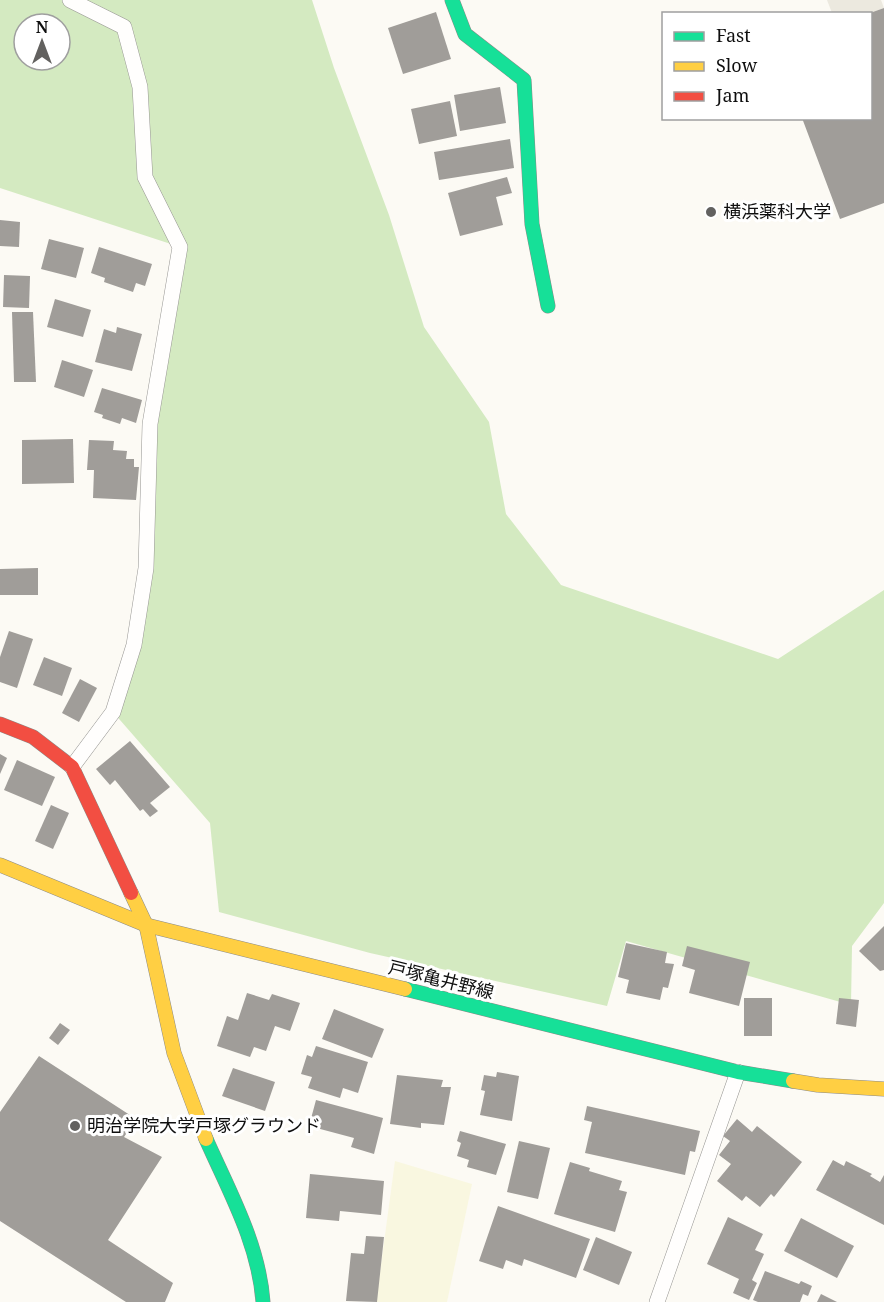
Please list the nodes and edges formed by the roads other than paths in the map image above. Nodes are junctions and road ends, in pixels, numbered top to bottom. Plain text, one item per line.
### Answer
1 (70, 0) edge
2 (452, 0) edge
3 (548, 306) dead end
4 (0, 724) edge
5 (72, 767) junction
6 (0, 865) edge
7 (146, 926) junction
8 (738, 1072) junction
9 (884, 1089) edge
10 (263, 1302) edge
11 (657, 1302) edge

1 - 5 lane
2 - 3 street
4 - 5 street
5 - 7 street
6 - 7 street, 戸塚亀井野線
7 - 8 street, 戸塚亀井野線
7 - 10 street
8 - 9 street, 戸塚亀井野線
8 - 11 lane

